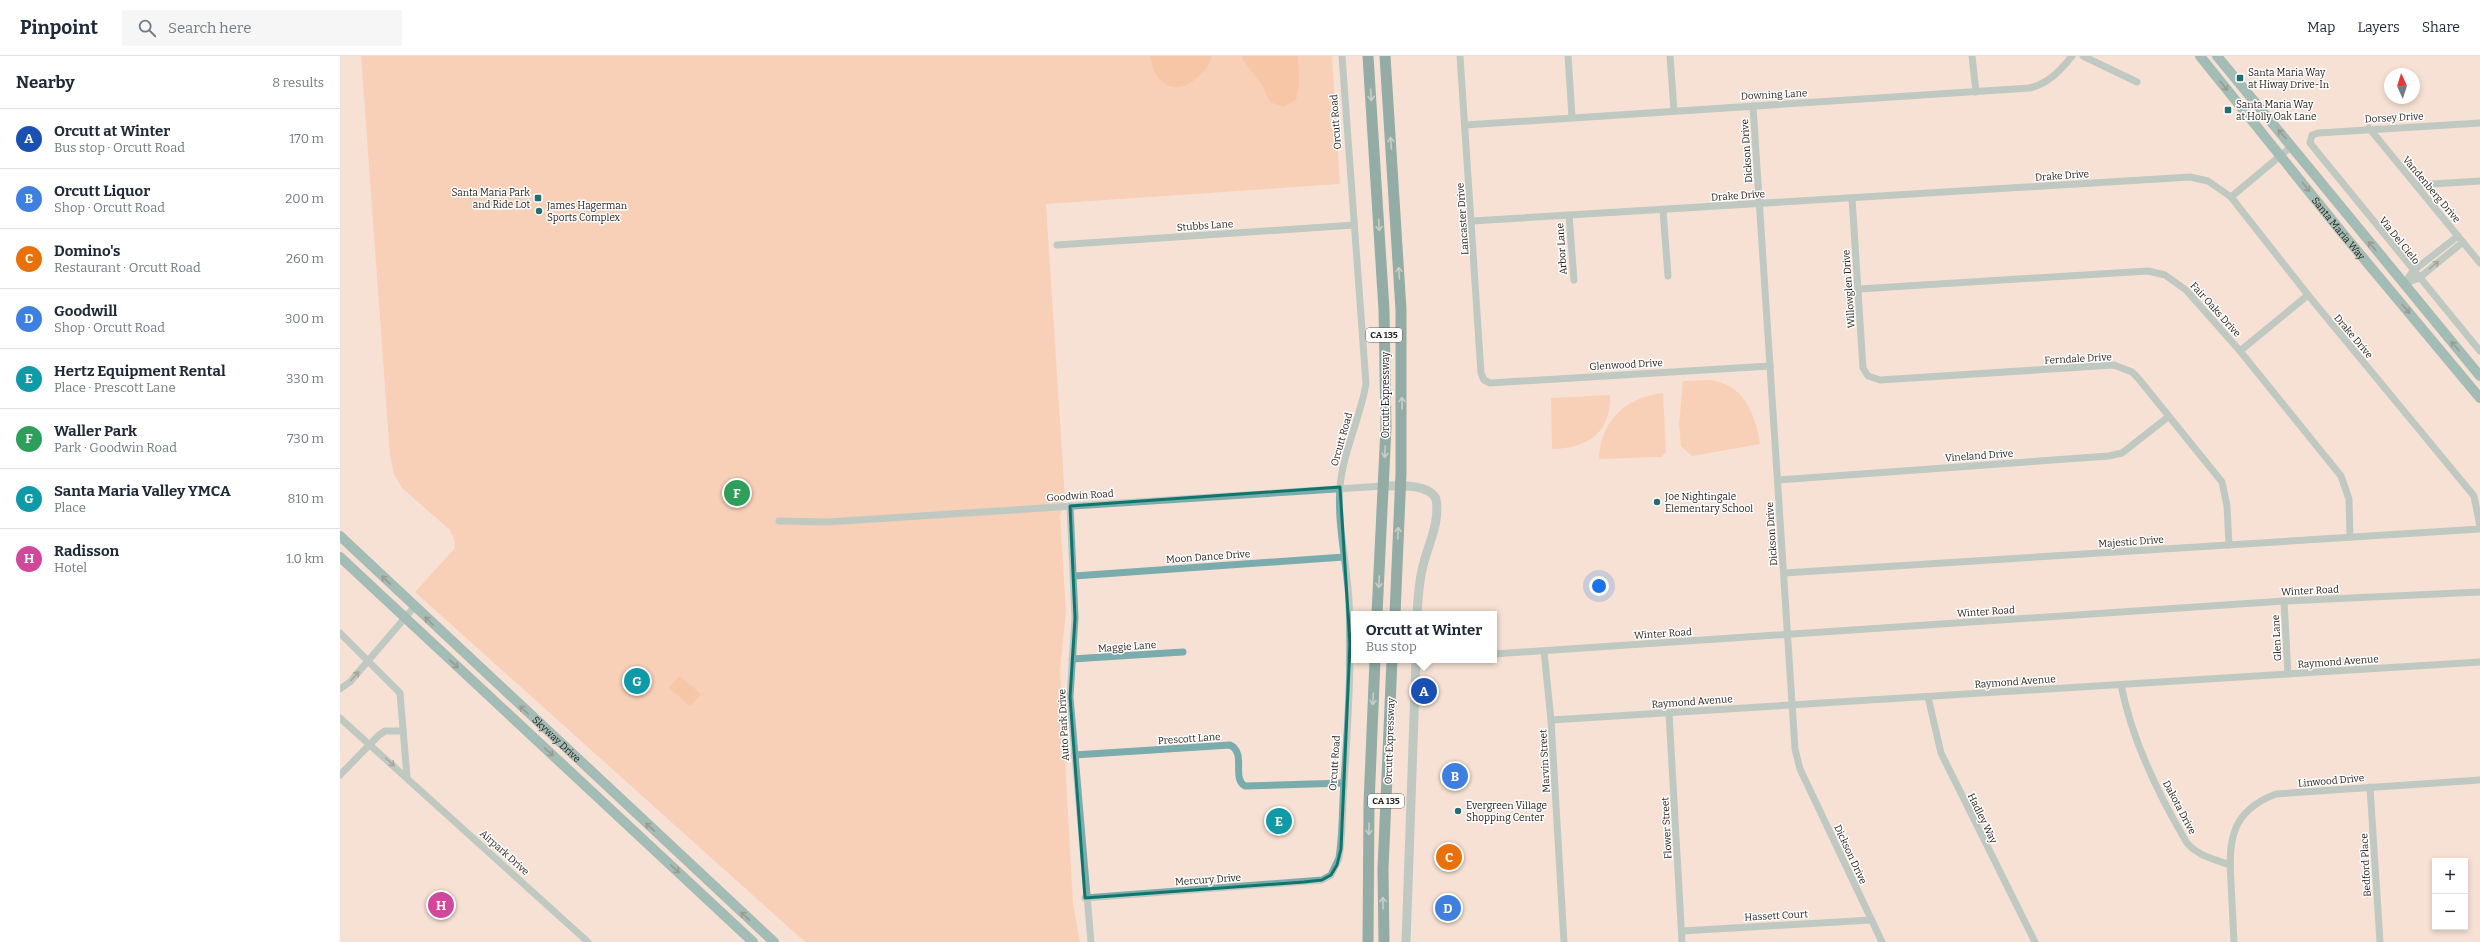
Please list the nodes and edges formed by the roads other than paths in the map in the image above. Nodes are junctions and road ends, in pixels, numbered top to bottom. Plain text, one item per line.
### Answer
1 (1342, 56) edge
2 (1368, 56) edge
3 (1385, 56) edge
4 (1460, 56) edge
5 (1568, 56) edge
6 (1670, 56) edge
7 (1972, 56) edge
8 (2072, 56) edge
9 (2083, 56) edge
10 (2200, 56) edge
11 (2218, 56) edge
12 (2136, 82) dead end
13 (1976, 92) junction
14 (1753, 106) junction
15 (1674, 110) junction
16 (1572, 117) junction
17 (2480, 123) edge
18 (1465, 125) junction
19 (2369, 128) junction
20 (2310, 138) joint
21 (2292, 146) junction
22 (2281, 156) junction
23 (2480, 181) edge
24 (2416, 185) junction
25 (2231, 197) junction
26 (1852, 198) junction
27 (1759, 204) junction
28 (1663, 210) junction
29 (1569, 215) junction
30 (1472, 221) junction
31 (1354, 225) junction
32 (2460, 239) junction
33 (1057, 245) dead end
34 (2480, 263) edge
35 (2413, 271) junction
36 (1668, 276) dead end
37 (2419, 278) junction
38 (1574, 280) dead end
39 (2404, 284) junction
40 (1859, 289) junction
41 (2393, 293) junction
42 (2308, 295) junction
43 (2240, 351) junction
44 (2480, 351) edge
45 (1770, 366) junction
46 (1868, 376) joint
47 (2480, 376) edge
48 (1484, 380) joint
49 (2480, 398) edge
50 (2168, 416) junction
51 (1778, 480) junction
52 (1383, 486) junction
53 (1401, 486) junction
54 (1340, 487) junction
55 (1070, 506) junction
56 (779, 521) dead end
57 (2480, 528) edge
58 (340, 536) edge
59 (2350, 537) junction
60 (2229, 545) junction
61 (340, 557) edge
62 (1344, 557) junction
63 (1784, 573) junction
64 (1074, 576) junction
65 (2480, 592) edge
66 (2284, 601) junction
67 (415, 606) junction
68 (1377, 611) edge
69 (1395, 611) edge
70 (1417, 611) edge
71 (405, 618) junction
72 (340, 633) edge
73 (1788, 634) junction
74 (1544, 651) junction
75 (1183, 652) dead end
76 (1497, 654) edge
77 (1072, 659) junction
78 (369, 660) junction
79 (2480, 662) edge
80 (1375, 663) edge
81 (1392, 663) edge
82 (1416, 663) edge
83 (2288, 674) junction
84 (2121, 684) junction
85 (340, 689) edge
86 (1928, 697) junction
87 (1792, 705) junction
88 (1669, 713) junction
89 (340, 718) edge
90 (1551, 720) junction
91 (403, 731) junction
92 (370, 744) junction
93 (1074, 756) junction
94 (340, 776) edge
95 (408, 777) junction
96 (2480, 780) edge
97 (1344, 783) junction
98 (2370, 787) junction
99 (2230, 865) junction
100 (1331, 874) joint
101 (1085, 898) junction
102 (1871, 920) junction
103 (1682, 931) junction
104 (588, 942) edge
105 (753, 942) edge
106 (774, 942) edge
107 (1091, 942) edge
108 (1368, 942) edge
109 (1384, 942) edge
110 (1406, 942) edge
111 (1564, 942) edge
112 (1682, 942) edge
113 (1882, 942) edge
114 (2035, 942) edge
115 (2234, 942) edge
116 (2380, 942) edge

1 - 31 street, Orcutt Road
2 -> 52 highway, Orcutt Expressway / CA 135
53 -> 3 highway, Orcutt Expressway / CA 135
4 - 18 street, Lancaster Drive
5 - 16 street
6 - 15 street
7 - 13 street
8 - 13 street, Downing Lane
9 - 12 street
10 -> 22 main road, Santa Maria Way
21 -> 11 main road, Santa Maria Way
13 - 14 street, Downing Lane
14 - 15 street, Downing Lane
14 - 27 street, Dickson Drive
15 - 16 street, Downing Lane
16 - 18 street, Downing Lane
17 - 19 street, Dorsey Drive
18 - 30 street, Lancaster Drive
19 - 20 street, Dorsey Drive
19 - 24 street, Vandenberg Drive
20 - 35 street, Via Del Cielo
21 - 22 street
39 -> 21 main road, Santa Maria Way
22 - 25 street
22 -> 41 main road, Santa Maria Way
23 - 24 street
24 - 32 street, Vandenberg Drive
25 - 26 street, Drake Drive
25 - 42 street, Drake Drive
26 - 27 street, Drake Drive
26 - 40 street, Willowglen Drive
27 - 28 street, Drake Drive
27 - 45 street, Dickson Drive
28 - 29 street, Drake Drive
28 - 36 street
29 - 30 street, Drake Drive
29 - 38 street, Arbor Lane
30 - 48 street, Lancaster Drive
31 - 33 street, Stubbs Lane
31 - 54 street, Orcutt Road
32 - 34 street, Vandenberg Drive
32 - 35 street
37 -> 32 street
35 - 37 street, Via Del Cielo
35 - 39 street
37 - 39 street
37 - 44 street, Via Del Cielo
39 - 41 street
47 -> 39 main road, Santa Maria Way
40 - 43 street, Fair Oaks Drive
40 - 46 street, Willowglen Drive
41 -> 49 main road, Santa Maria Way
42 - 43 street
42 - 57 street, Drake Drive
43 - 59 street, Fair Oaks Drive
45 - 48 street, Glenwood Drive
45 - 51 street, Dickson Drive
46 - 50 street, Ferndale Drive
50 - 51 street, Vineland Drive
50 - 60 street, Ferndale Drive
51 - 63 street, Dickson Drive
52 - 53 street
52 - 54 street, Goodwin Road
52 -> 68 highway, Orcutt Expressway / CA 135
69 -> 53 highway, Orcutt Expressway / CA 135
53 - 70 street
54 - 55 street, Goodwin Road
54 - 62 street, Orcutt Road
55 - 56 street, Goodwin Road
55 - 64 street, Auto Park Drive
57 - 59 street, Majestic Drive
67 -> 58 main road, Skyway Drive
59 - 60 street, Majestic Drive
60 - 63 street, Majestic Drive
61 - 71 main road, Skyway Drive
62 - 64 street, Moon Dance Drive
62 - 97 street, Orcutt Road
63 - 73 street, Dickson Drive
64 - 77 street, Auto Park Drive
65 - 66 street, Winter Road
66 - 73 street, Winter Road
66 - 83 street, Glen Lane
67 - 71 street
106 -> 67 main road, Skyway Drive
71 - 78 street
71 -> 105 main road, Skyway Drive
72 - 78 street
73 - 74 street, Winter Road
73 - 87 street, Dickson Drive
74 - 76 street, Winter Road
74 - 90 street, Marvin Street
75 - 77 street, Maggie Lane
77 - 93 street, Auto Park Drive
85 -> 78 street
78 - 91 street
79 - 83 street, Raymond Avenue
80 -> 108 highway, Orcutt Expressway / CA 135
109 -> 81 highway, Orcutt Expressway / CA 135
82 - 110 street
83 - 84 street, Raymond Avenue
84 - 86 street, Raymond Avenue
84 - 99 street, Dakota Drive
86 - 87 street, Raymond Avenue
86 - 114 street, Hadley Way
87 - 88 street, Raymond Avenue
87 - 102 street, Dickson Drive
88 - 90 street, Raymond Avenue
88 - 103 street, Flower Street
89 - 92 street, Airpark Drive
90 - 111 street, Marvin Street
91 - 92 street
91 - 95 street
92 - 94 street
92 -> 95 street, Airpark Drive
93 - 97 street, Prescott Lane
93 - 101 street, Auto Park Drive
95 - 104 street, Airpark Drive
96 - 98 street, Linwood Drive
97 - 100 street, Orcutt Road
98 - 99 street, Linwood Drive
98 - 116 street, Bedford Place
99 - 115 street
100 - 101 street, Mercury Drive
101 - 107 street, Auto Park Drive
102 - 103 street, Hassett Court
102 - 113 street, Dickson Drive
103 - 112 street, Flower Street

